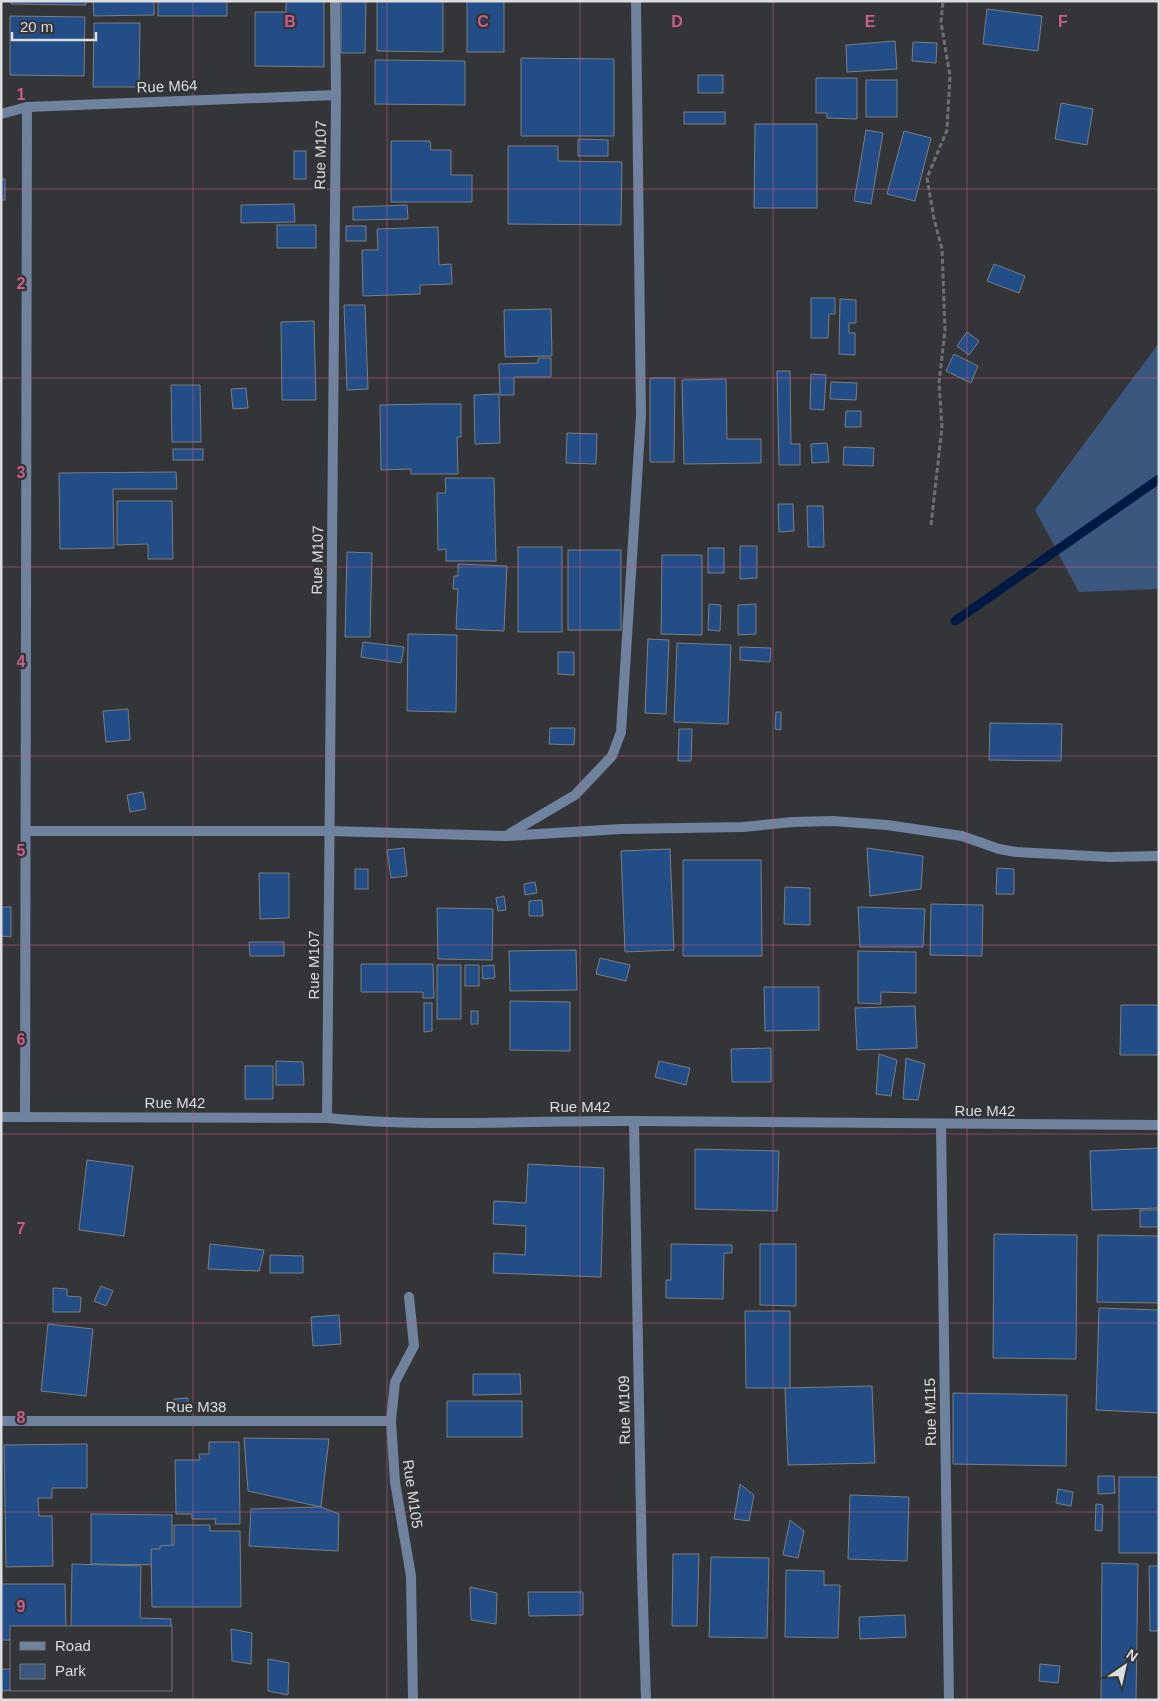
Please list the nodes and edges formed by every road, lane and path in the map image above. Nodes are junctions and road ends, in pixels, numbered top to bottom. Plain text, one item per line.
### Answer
1 (335, 1) edge
2 (636, 1) edge
3 (943, 1) edge
4 (336, 95) junction
5 (28, 107) junction
6 (1, 114) edge
7 (931, 525) dead end
8 (26, 831) junction
9 (329, 831) junction
10 (506, 836) junction
11 (1159, 856) edge
12 (25, 1116) junction
13 (1, 1117) edge
14 (327, 1118) junction
15 (634, 1121) junction
16 (1159, 1124) edge
17 (941, 1125) junction
18 (410, 1298) dead end
19 (1, 1421) edge
20 (391, 1421) junction
21 (413, 1700) edge
22 (646, 1700) edge
23 (949, 1700) edge

1 - 4 street, Rue M107
2 - 10 street
3 - 7 path
4 - 5 street, Rue M64
4 - 9 street, Rue M107
5 - 6 street, Rue M64
5 - 8 street
8 - 9 street
8 - 12 street
9 - 10 street
9 - 14 street, Rue M107
10 - 11 street
12 - 13 street, Rue M42
12 - 14 street, Rue M42
14 - 15 street, Rue M42
15 - 17 street, Rue M42
15 - 22 street, Rue M109
16 - 17 street, Rue M42
17 - 23 street, Rue M115
18 - 20 street, Rue M105
19 - 20 street, Rue M38
20 - 21 street, Rue M105

